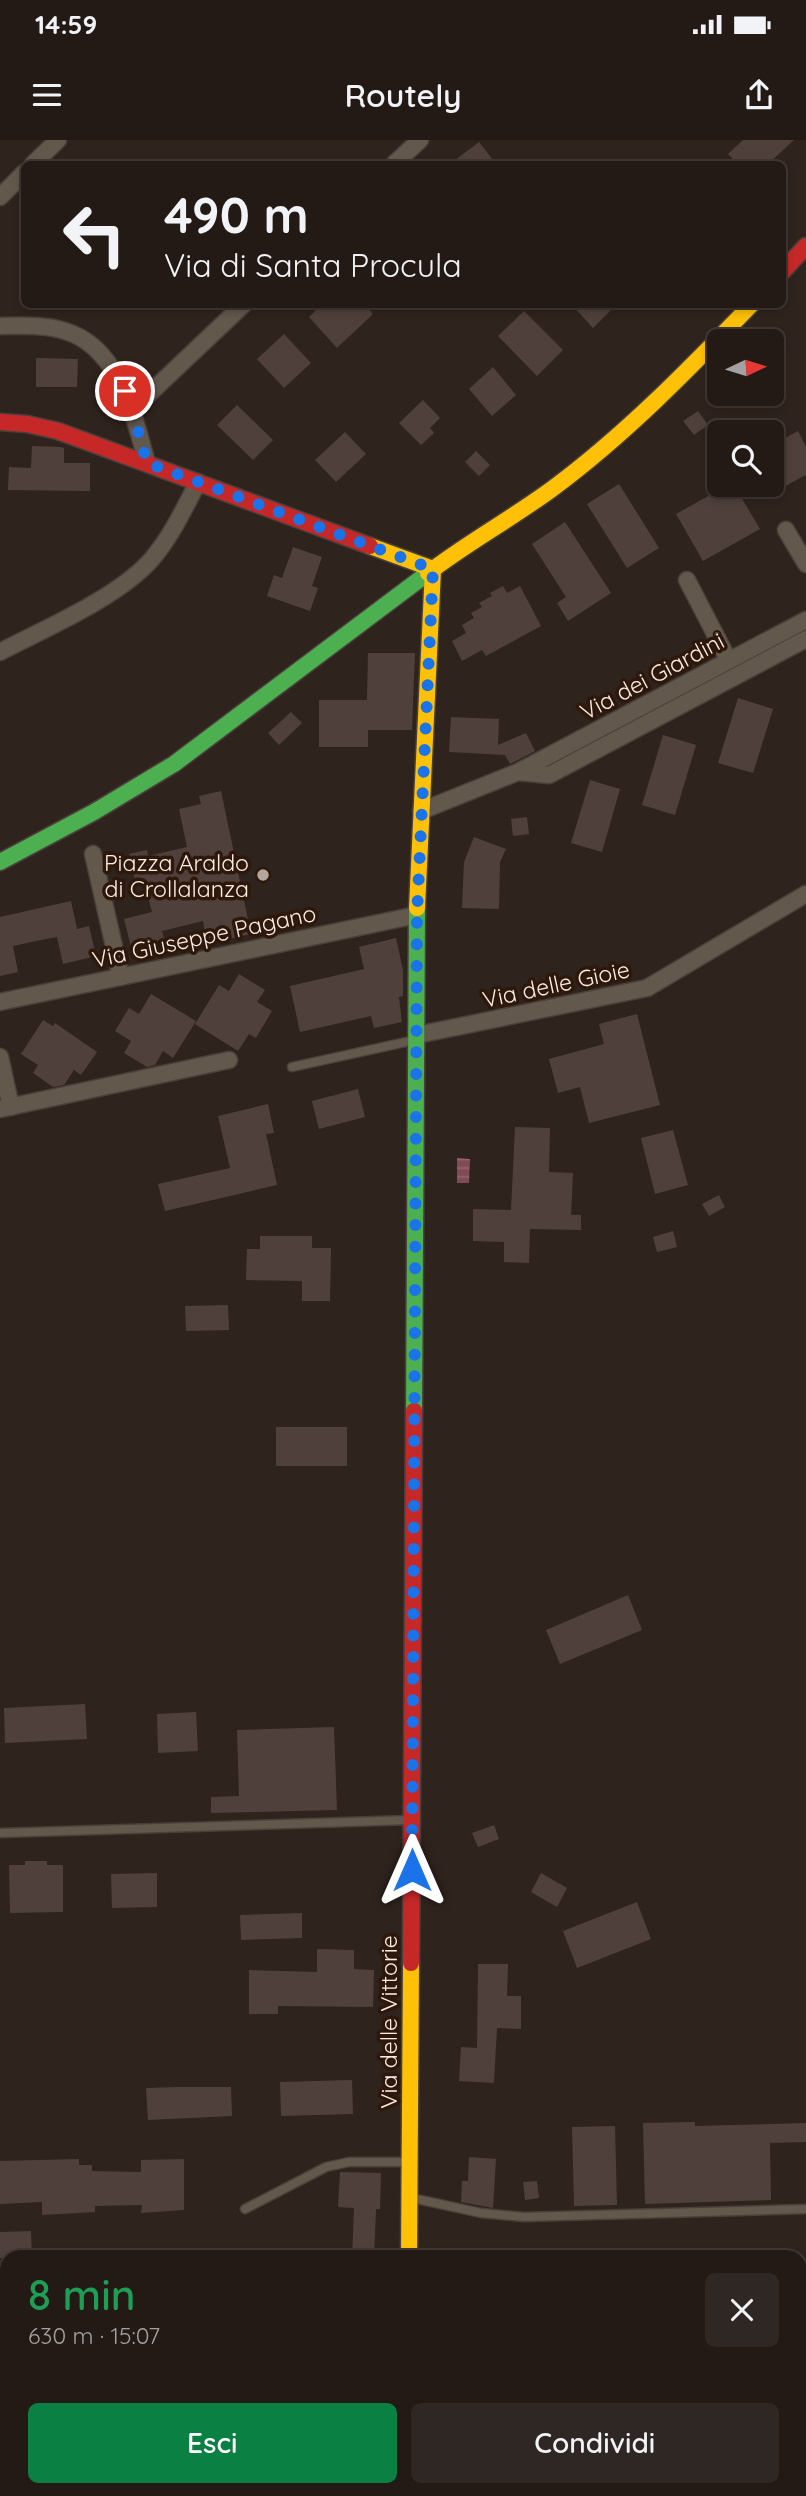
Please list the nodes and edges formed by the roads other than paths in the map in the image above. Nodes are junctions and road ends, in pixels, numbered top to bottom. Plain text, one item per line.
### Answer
1 (58, 140) edge
2 (420, 140) edge
3 (36, 161) edge
4 (397, 161) edge
5 (21, 176) edge
6 (0, 197) edge
7 (806, 246) edge
8 (786, 268) edge
9 (240, 308) edge
10 (748, 308) edge
11 (0, 326) edge
12 (132, 410) junction
13 (0, 422) edge
14 (147, 463) junction
15 (198, 482) junction
16 (786, 530) dead end
17 (806, 564) edge
18 (433, 569) junction
19 (687, 580) dead end
20 (806, 620) edge
21 (806, 639) edge
22 (0, 652) edge
23 (729, 661) junction
24 (519, 772) junction
25 (421, 811) junction
26 (93, 855) dead end
27 (0, 862) edge
28 (806, 894) edge
29 (417, 915) junction
30 (121, 977) junction
31 (0, 1002) edge
32 (417, 1037) junction
33 (0, 1057) edge
34 (229, 1060) dead end
35 (292, 1068) dead end
36 (6, 1108) edge
37 (412, 1820) junction
38 (0, 1833) edge
39 (410, 2162) junction
40 (410, 2198) junction
41 (245, 2209) dead end
42 (806, 2209) edge
43 (409, 2250) edge

1 - 3 street
2 - 4 street
5 - 6 street
7 - 8 street
9 - 12 street
10 - 18 street
11 - 12 street
12 - 14 street
13 - 14 street
14 - 15 street
15 - 18 street
15 - 22 street
16 - 17 street
18 - 25 street, Via delle Vittorie
18 - 27 street
19 - 23 street
20 - 23 street, Via dei Giardini
21 - 24 street, Via dei Giardini
23 - 24 street, Via dei Giardini
24 - 25 street, Via dei Giardini
25 - 29 street, Via delle Vittorie
26 - 30 street
28 - 32 street, Via delle Gioie
29 - 30 street, Via Giuseppe Pagano
29 - 32 street, Via delle Vittorie
30 - 31 street, Via Giuseppe Pagano
32 - 35 lane
32 - 37 street, Via delle Vittorie
33 - 36 street
34 - 36 street
37 - 38 lane
37 - 39 street, Via delle Vittorie
39 - 40 street, Via delle Vittorie
39 - 41 lane
40 - 42 lane
40 - 43 street, Via delle Vittorie

